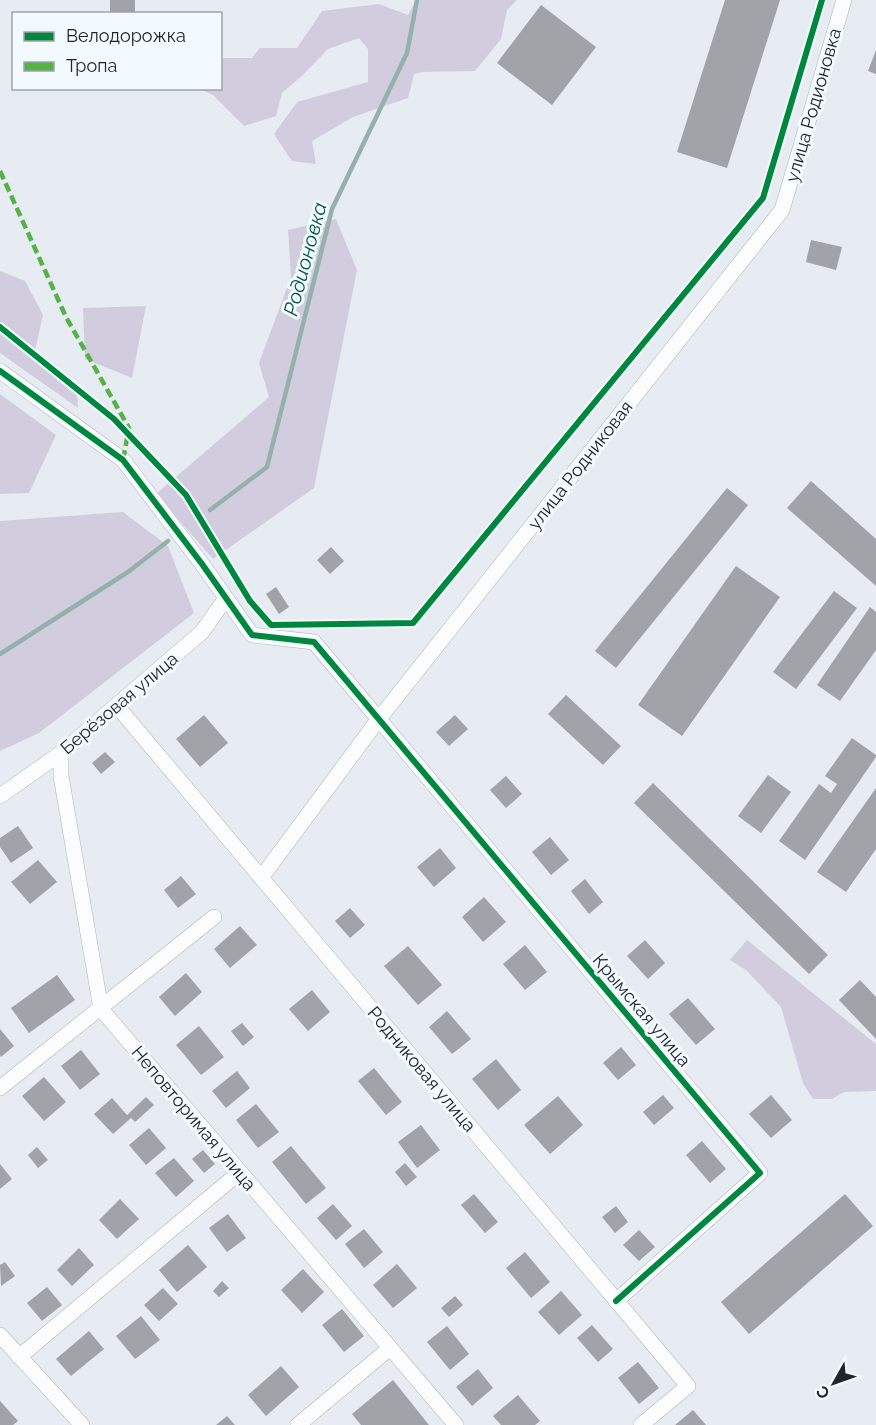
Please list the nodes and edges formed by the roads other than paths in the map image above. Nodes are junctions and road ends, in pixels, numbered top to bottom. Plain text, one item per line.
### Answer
1 (844, 0) edge
2 (782, 210) joint
3 (0, 371) edge
4 (226, 598) junction
5 (117, 706) junction
6 (378, 720) junction
7 (61, 753) junction
8 (0, 796) edge
9 (261, 878) junction
10 (214, 917) dead end
11 (101, 1009) junction
12 (0, 1088) edge
13 (240, 1172) junction
14 (616, 1301) junction
15 (0, 1335) edge
16 (390, 1348) junction
17 (19, 1357) junction
18 (82, 1425) edge
19 (298, 1425) edge
20 (456, 1425) edge
21 (641, 1425) edge

1 - 2 street, улица Родионовка
2 - 6 street, улица Родниковая
3 - 4 street
4 - 5 street, Берёзовая улица
4 - 6 street
5 - 7 street, Берёзовая улица
5 - 9 street, Родниковая улица
6 - 9 street, улица Родниковая
6 - 14 street, Крымская улица
7 - 8 street, Берёзовая улица
7 - 11 street
9 - 14 street, Родниковая улица
10 - 11 street
11 - 12 street
11 - 13 street, Неповторимая улица
13 - 16 street, Неповторимая улица
13 - 17 street
14 - 21 street, Родниковая улица
15 - 17 street
16 - 19 street
16 - 20 street, Неповторимая улица
17 - 18 street

